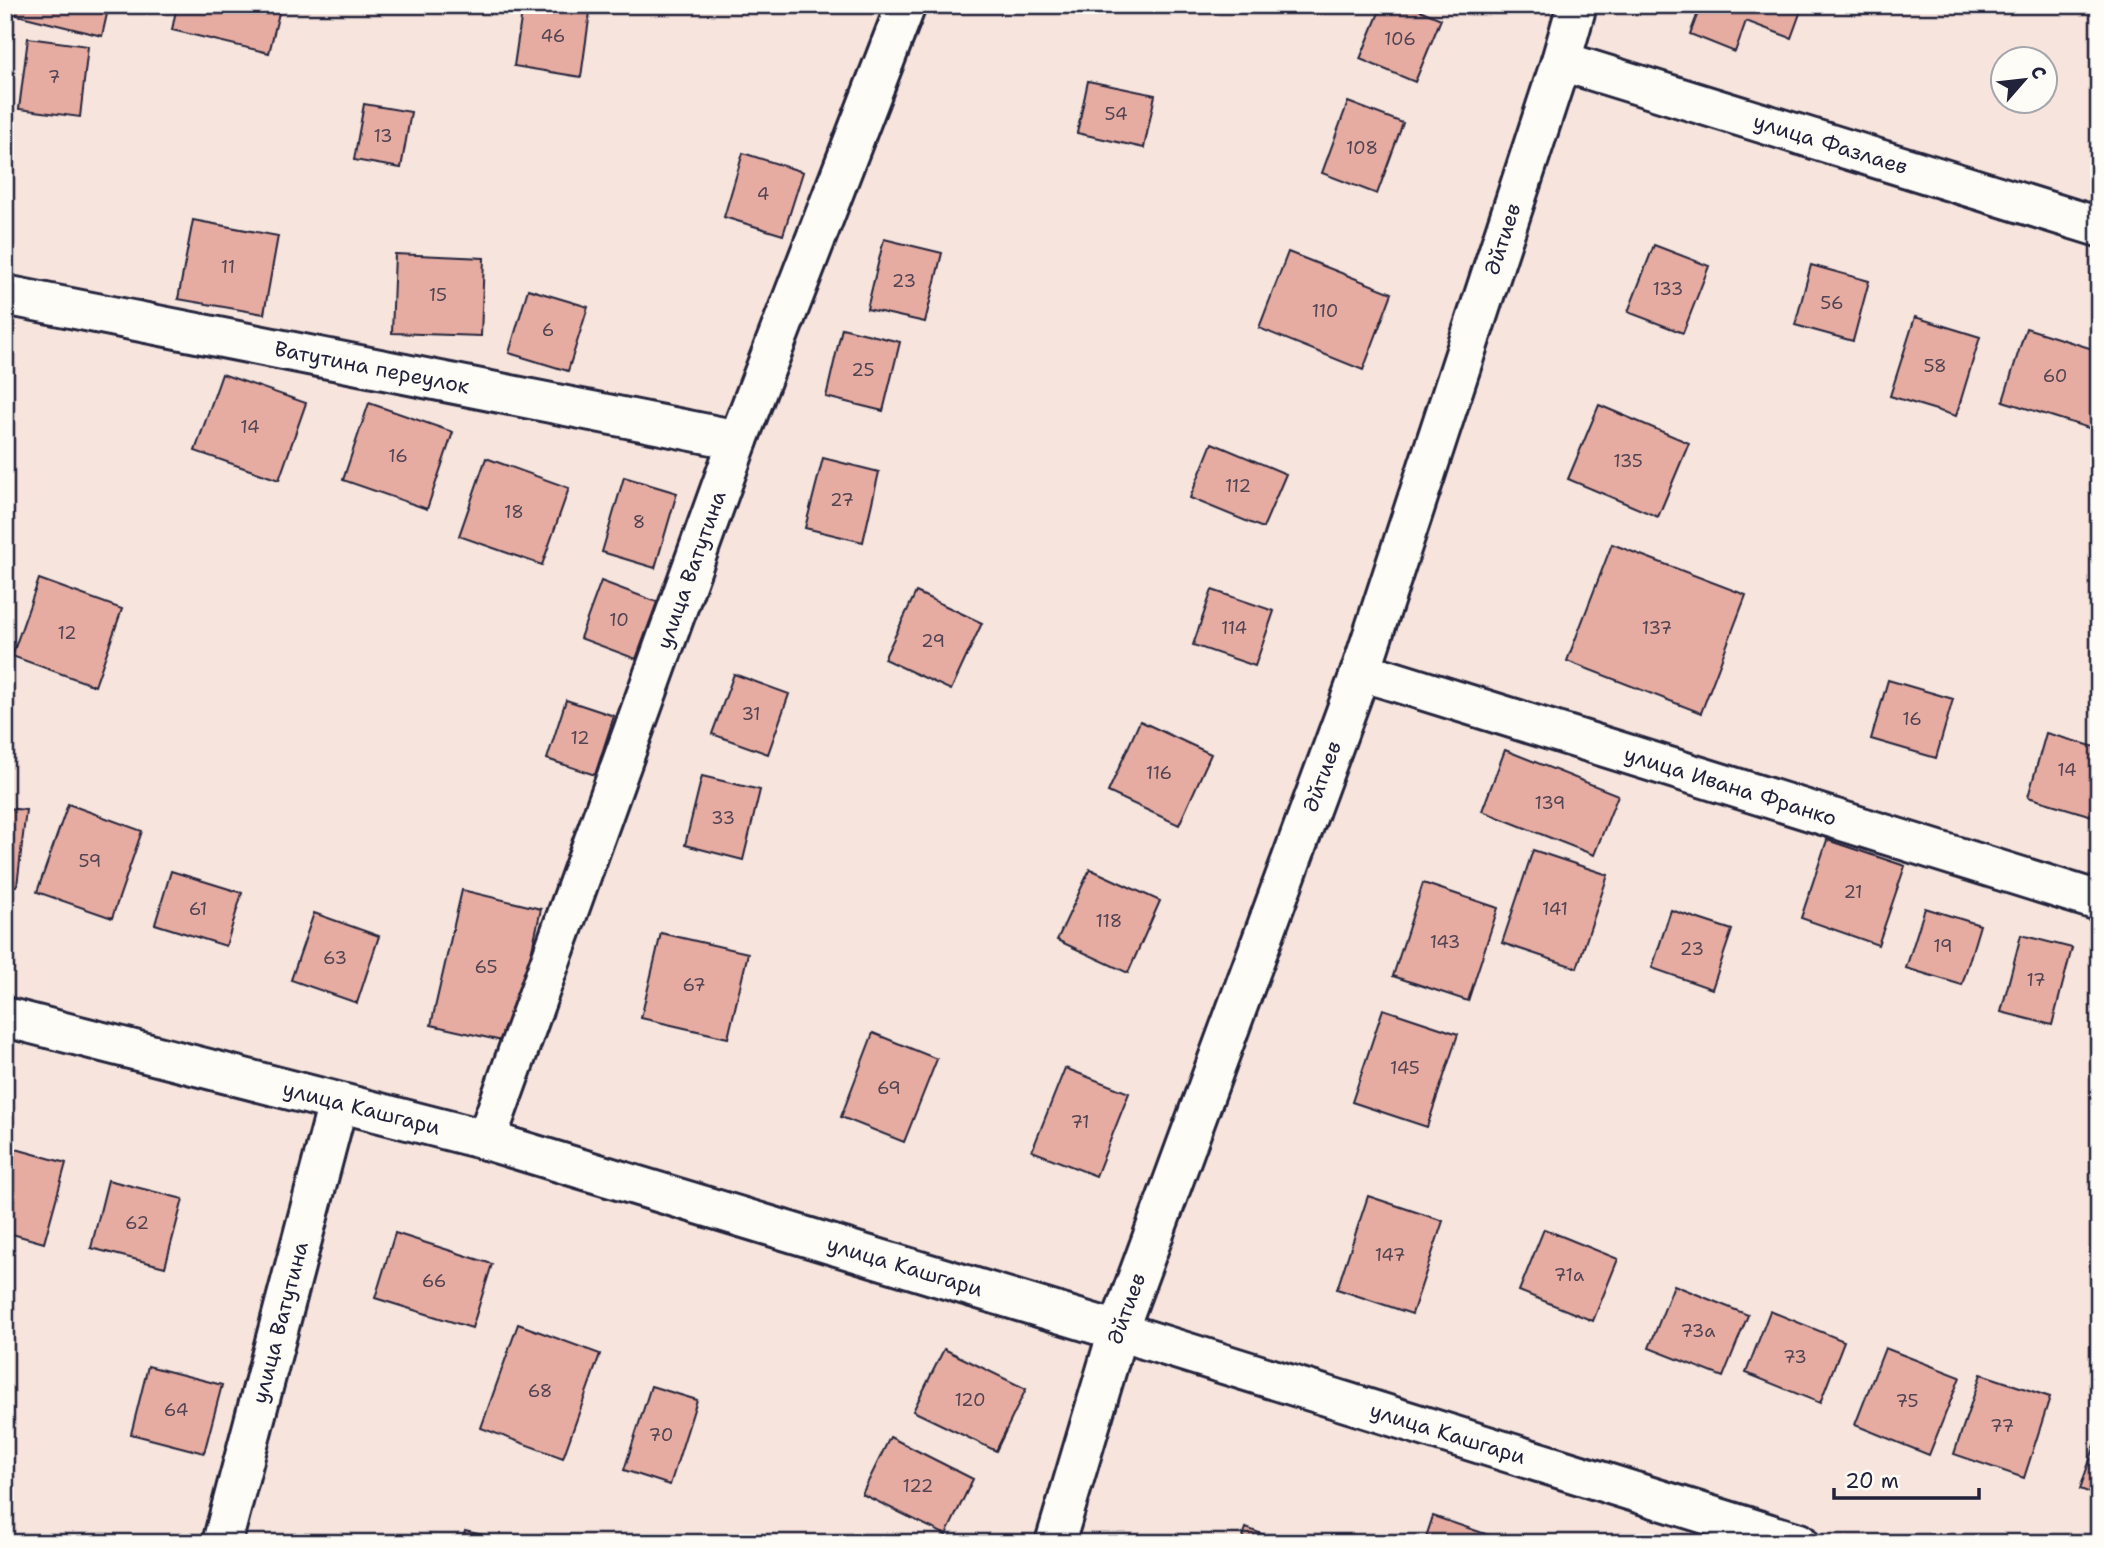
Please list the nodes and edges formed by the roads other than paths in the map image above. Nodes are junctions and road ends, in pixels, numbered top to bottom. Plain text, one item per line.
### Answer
1 (906, 5) edge
2 (1577, 5) edge
3 (1561, 61) junction
4 (2099, 227) edge
5 (5, 295) edge
6 (738, 440) junction
7 (1361, 671) junction
8 (2099, 901) edge
9 (5, 1017) edge
10 (338, 1103) junction
11 (486, 1140) junction
12 (1118, 1331) junction
13 (222, 1543) edge
14 (1055, 1543) edge
15 (1799, 1543) edge

1 - 6 street, улица Ватутина
2 - 3 street, Әйтиев
3 - 4 street, улица Фазлаев
3 - 7 street, Әйтиев
5 - 6 street, Ватутина переулок
6 - 11 street, улица Ватутина
7 - 8 street, улица Ивана Франко
7 - 12 street, Әйтиев
9 - 10 street, улица Кашгари
10 - 11 street, улица Кашгари
10 - 13 street, улица Ватутина
11 - 12 street, улица Кашгари
12 - 14 street, Әйтиев
12 - 15 street, улица Кашгари

